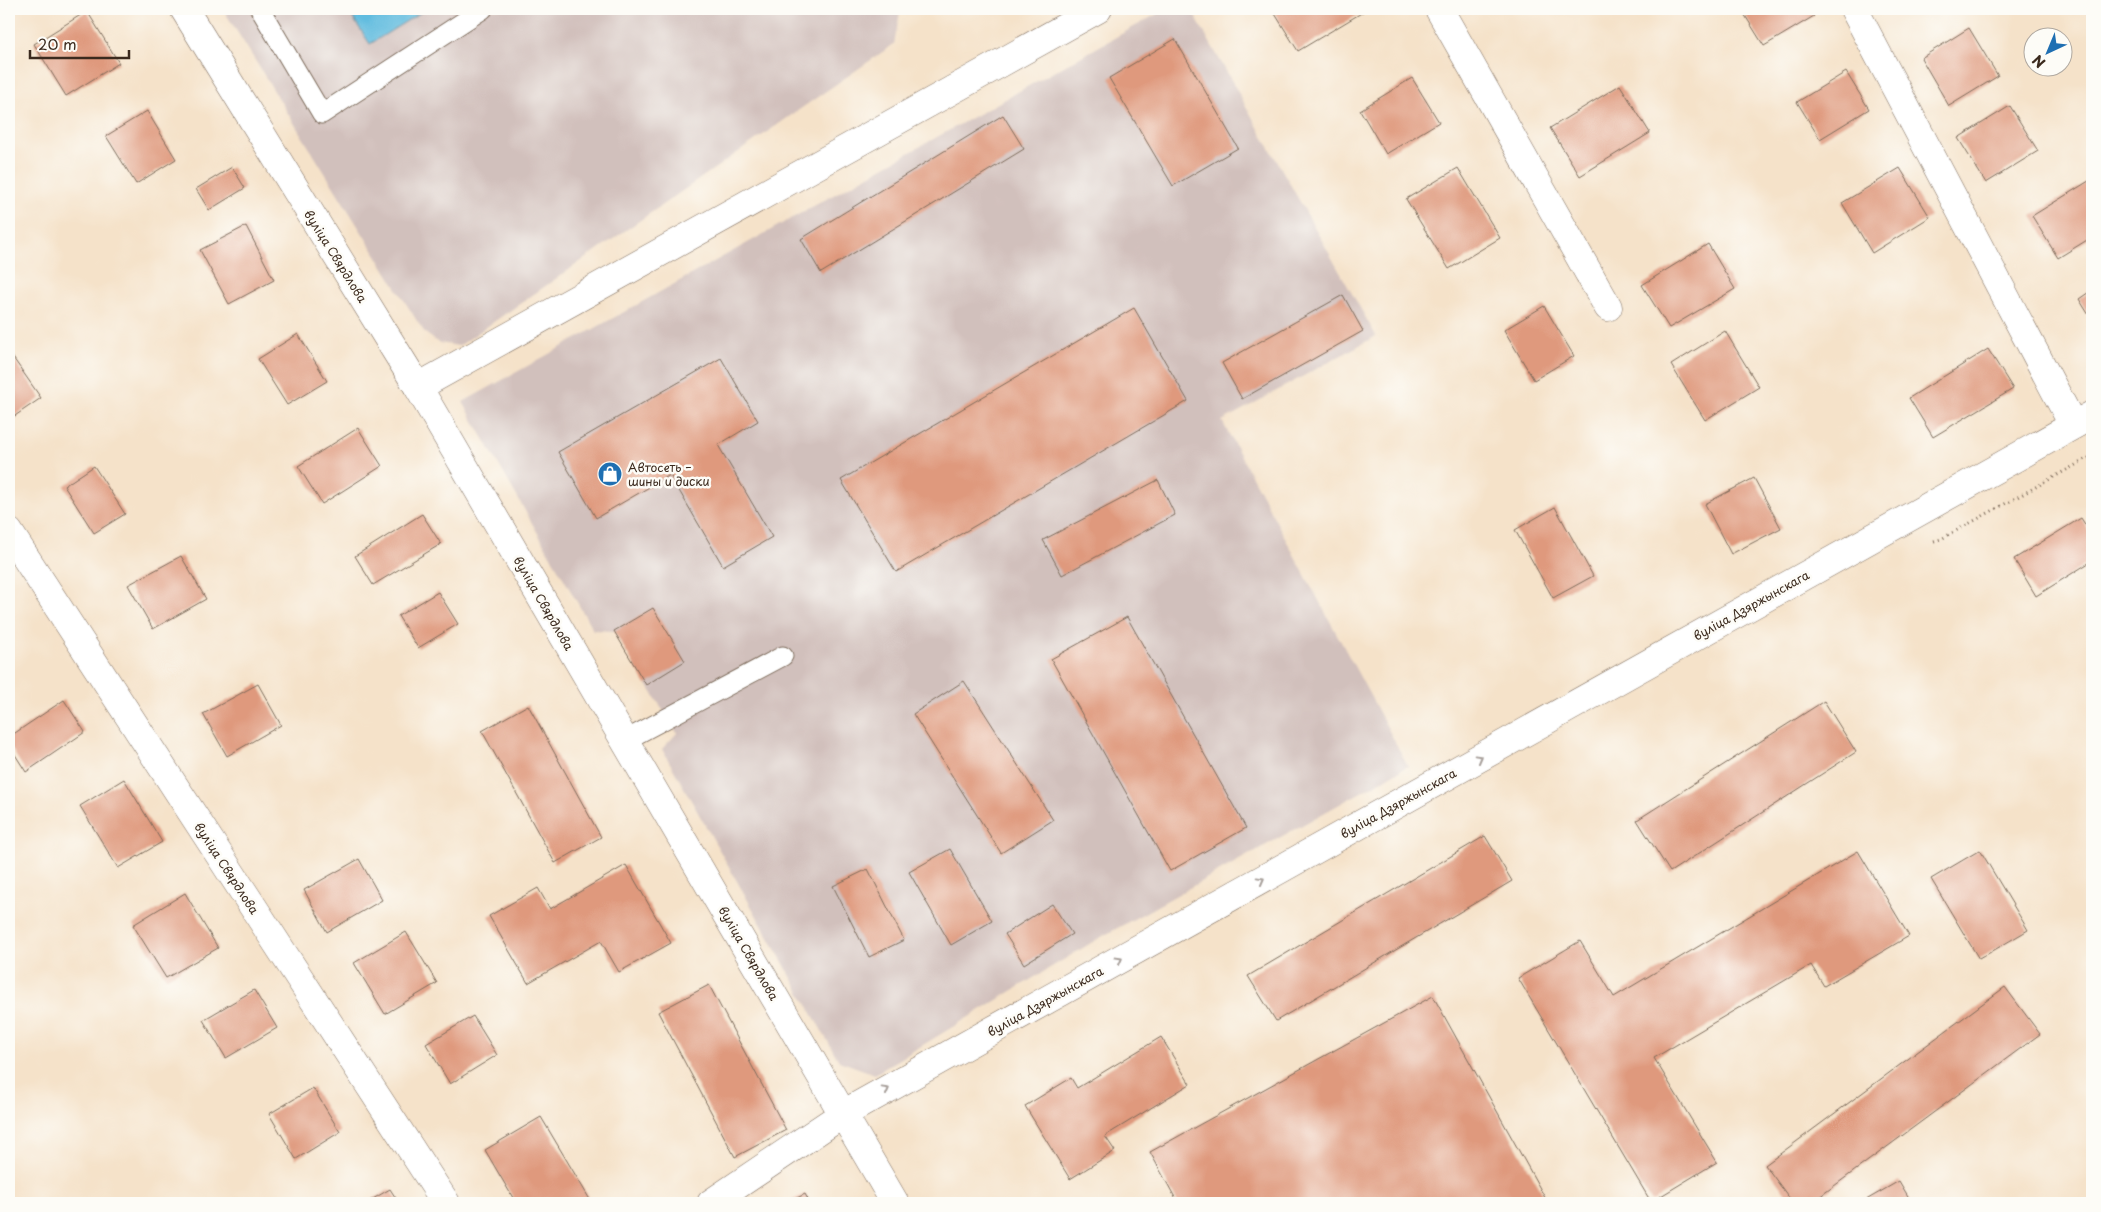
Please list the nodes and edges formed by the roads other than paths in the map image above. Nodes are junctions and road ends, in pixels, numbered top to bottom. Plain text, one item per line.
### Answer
1 (184, 9) edge
2 (260, 9) edge
3 (483, 9) edge
4 (1098, 9) edge
5 (1439, 9) edge
6 (1854, 9) edge
7 (1608, 307) dead end
8 (418, 387) junction
9 (2083, 420) edge
10 (9, 532) edge
11 (783, 656) dead end
12 (624, 740) junction
13 (843, 1114) junction
14 (446, 1203) edge
15 (711, 1203) edge
16 (895, 1203) edge

1 - 8 street, вуліца Свярдлова
2 - 3 lane
4 - 8 street
5 - 7 street
6 - 9 street
8 - 12 street, вуліца Свярдлова
13 -> 9 street, вуліца Дзяржынскага
10 - 14 street, вуліца Свярдлова
11 - 12 lane
12 - 13 street, вуліца Свярдлова
13 - 15 street, вуліца Дзяржынскага
13 - 16 street, вуліца Свярдлова

